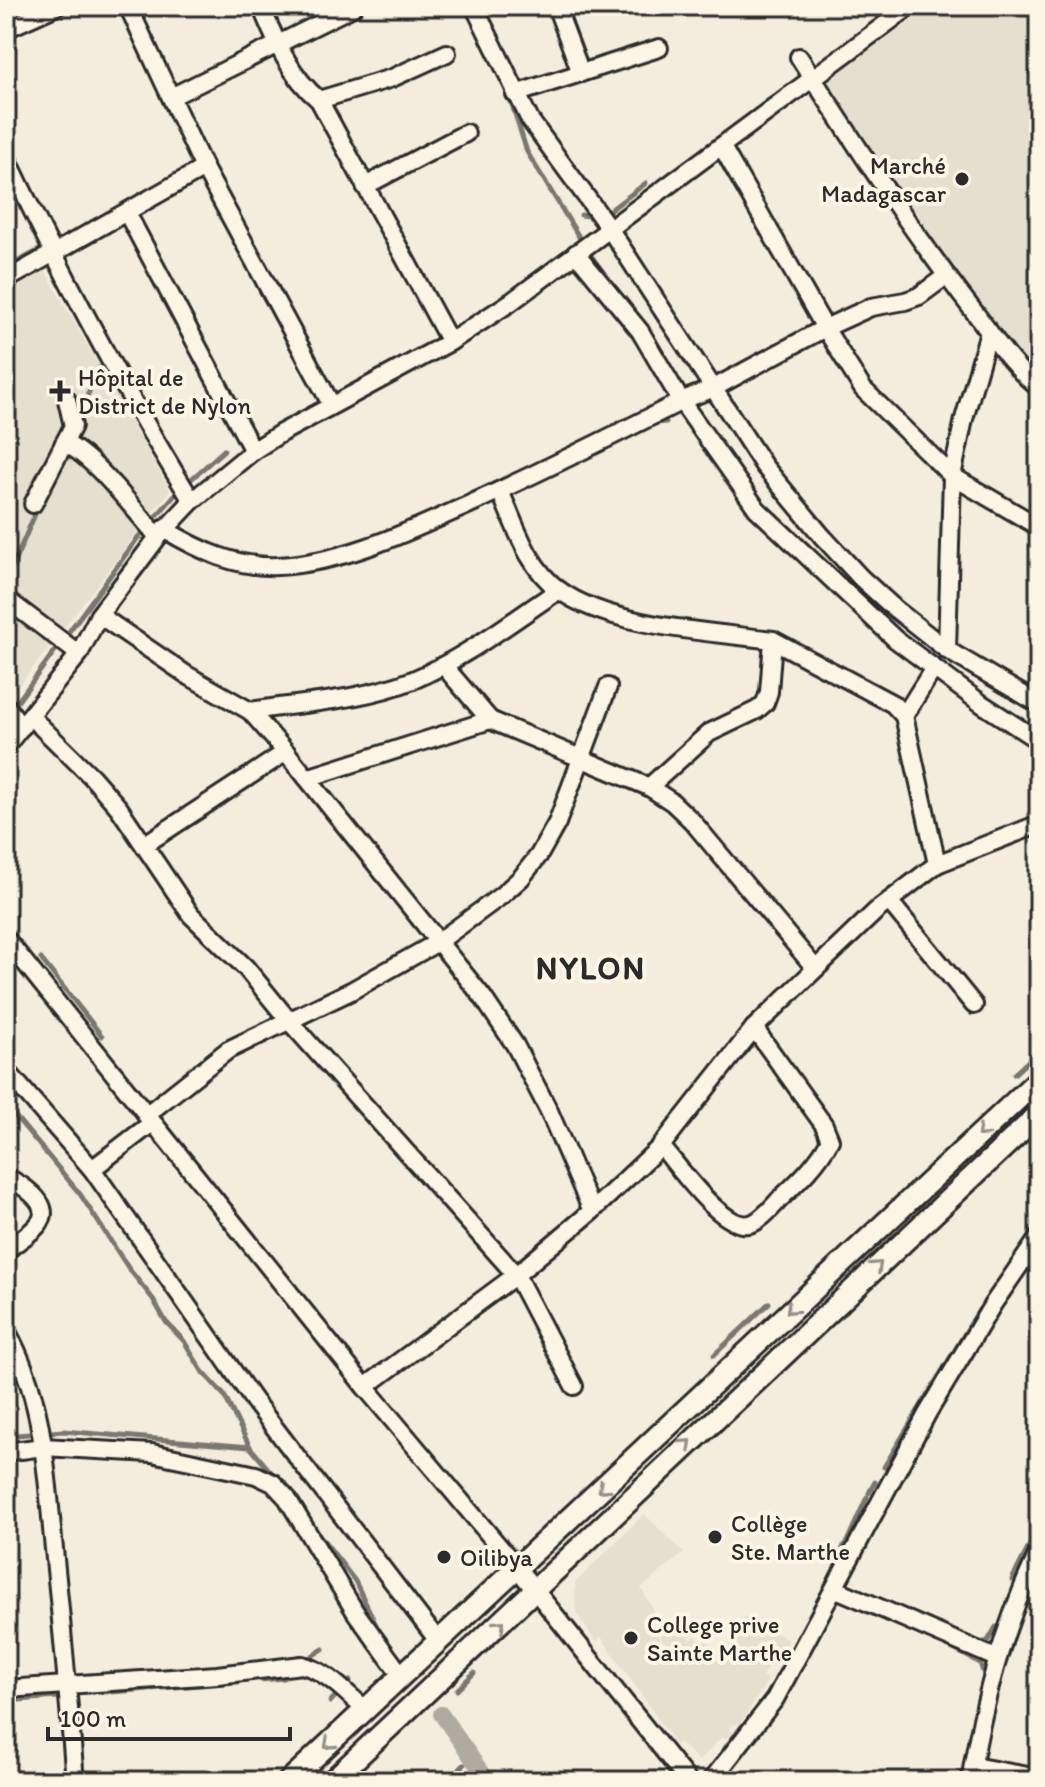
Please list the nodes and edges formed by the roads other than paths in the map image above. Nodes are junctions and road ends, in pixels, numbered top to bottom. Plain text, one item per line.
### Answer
1 (57, 6) edge
2 (128, 6) edge
3 (261, 6) edge
4 (474, 6) edge
5 (556, 6) edge
6 (910, 6) edge
7 (353, 7) edge
8 (6, 29) edge
9 (277, 44) junction
10 (659, 48) dead end
11 (447, 53) dead end
12 (799, 57) dead end
13 (581, 73) junction
14 (813, 79) junction
15 (515, 94) junction
16 (171, 97) junction
17 (319, 100) junction
18 (466, 133) dead end
19 (722, 147) junction
20 (6, 156) edge
21 (204, 168) junction
22 (365, 186) junction
23 (127, 213) junction
24 (609, 228) junction
25 (582, 248) junction
26 (53, 255) junction
27 (946, 276) junction
28 (6, 280) edge
29 (825, 328) junction
30 (989, 332) junction
31 (450, 342) junction
32 (1039, 388) edge
33 (712, 389) junction
34 (688, 398) junction
35 (67, 400) dead end
36 (331, 404) junction
37 (64, 443) junction
38 (253, 451) junction
39 (952, 476) junction
40 (500, 491) junction
41 (192, 501) junction
42 (33, 504) dead end
43 (1039, 527) edge
44 (161, 533) junction
45 (559, 590) junction
46 (6, 599) edge
47 (99, 615) junction
48 (773, 640) junction
49 (947, 650) junction
50 (79, 654) junction
51 (444, 666) junction
52 (934, 668) junction
53 (608, 687) dead end
54 (1039, 704) edge
55 (6, 706) edge
56 (250, 711) junction
57 (904, 716) junction
58 (490, 720) junction
59 (26, 722) junction
60 (1039, 741) edge
61 (6, 746) edge
62 (286, 752) junction
63 (581, 757) junction
64 (307, 778) junction
65 (649, 787) junction
66 (1039, 824) edge
67 (144, 845) junction
68 (937, 864) junction
69 (889, 901) junction
70 (6, 939) edge
71 (438, 942) junction
72 (815, 968) junction
73 (974, 1005) dead end
74 (290, 1022) junction
75 (754, 1028) junction
76 (6, 1070) edge
77 (1039, 1079) edge
78 (1039, 1114) edge
79 (149, 1119) junction
80 (661, 1146) junction
81 (92, 1169) junction
82 (6, 1177) edge
83 (592, 1211) junction
84 (1039, 1237) edge
85 (6, 1251) edge
86 (516, 1275) junction
87 (6, 1330) edge
88 (574, 1386) dead end
89 (365, 1387) junction
90 (43, 1447) junction
91 (6, 1452) edge
92 (1039, 1551) edge
93 (518, 1569) junction
94 (836, 1589) junction
95 (536, 1592) junction
96 (439, 1642) junction
97 (996, 1658) junction
98 (402, 1676) junction
99 (68, 1684) junction
100 (6, 1689) edge
101 (366, 1710) junction
102 (971, 1773) edge
103 (1039, 1778) edge
104 (75, 1781) edge
105 (289, 1781) edge
106 (332, 1781) edge
107 (688, 1781) edge
108 (711, 1781) edge

1 - 8 street
2 - 16 street
3 - 9 street
4 - 15 street
5 - 13 street
6 - 14 street
7 - 9 street
9 - 16 street
9 - 17 street
10 - 13 street
11 - 17 street
12 - 14 street
13 - 15 street
14 - 19 street
14 - 27 street
15 - 24 street
16 - 21 street
17 - 22 street
18 - 22 street
19 - 24 street
19 - 29 street
20 - 26 street
21 - 23 street
21 - 36 street
22 - 31 street
23 - 26 street
23 - 38 street
24 - 25 street
24 - 33 street
25 - 31 street
25 - 34 street
26 - 28 street
26 - 41 street
27 - 29 street
27 - 30 street
29 - 33 street
29 - 39 street
30 - 32 street
30 - 39 street
31 - 36 street
33 - 34 street
33 - 49 street
34 - 40 street
34 - 52 street
35 - 37 street
36 - 38 street
37 - 42 street
37 - 44 street
38 - 41 street
39 - 43 street
39 - 49 street
40 - 44 street
40 - 45 street
41 - 44 street
44 - 47 street
45 - 48 street
45 - 51 street
46 - 50 street
47 - 50 street
47 - 56 street
48 - 57 street
48 - 65 street
49 - 54 street
50 - 59 street
51 - 56 street
51 - 58 street
52 - 57 street
52 - 60 street
53 - 63 street
55 - 59 street
56 - 62 street
57 - 68 street
58 - 63 street
58 - 64 street
59 - 61 street
59 - 67 street
62 - 64 street
62 - 67 street
63 - 65 street
63 - 71 street
64 - 71 street
65 - 72 street
66 - 68 street
67 - 74 street
68 - 69 street
69 - 72 street
69 - 73 street
70 - 79 street
71 - 74 street
71 - 83 street
72 - 75 street
74 - 79 street
74 - 86 street
75 - 80 street
75 - 80 street
76 - 81 street
77 -> 93 main road
95 -> 78 main road
79 - 81 street
79 - 89 street
80 - 83 street
81 - 96 street
82 - 85 street
83 - 86 street
84 - 94 street
86 - 88 street
86 - 89 street
87 - 90 street
89 - 93 street
90 - 91 street
90 - 98 street
90 - 99 street
92 - 97 street
93 - 95 street
93 - 96 main road
94 - 97 street
94 - 108 street
106 -> 95 main road
95 - 107 street
96 - 98 main road
97 - 102 street
98 - 101 main road
99 - 100 street
99 - 101 street
99 - 104 street
101 -> 105 main road
102 - 103 street

